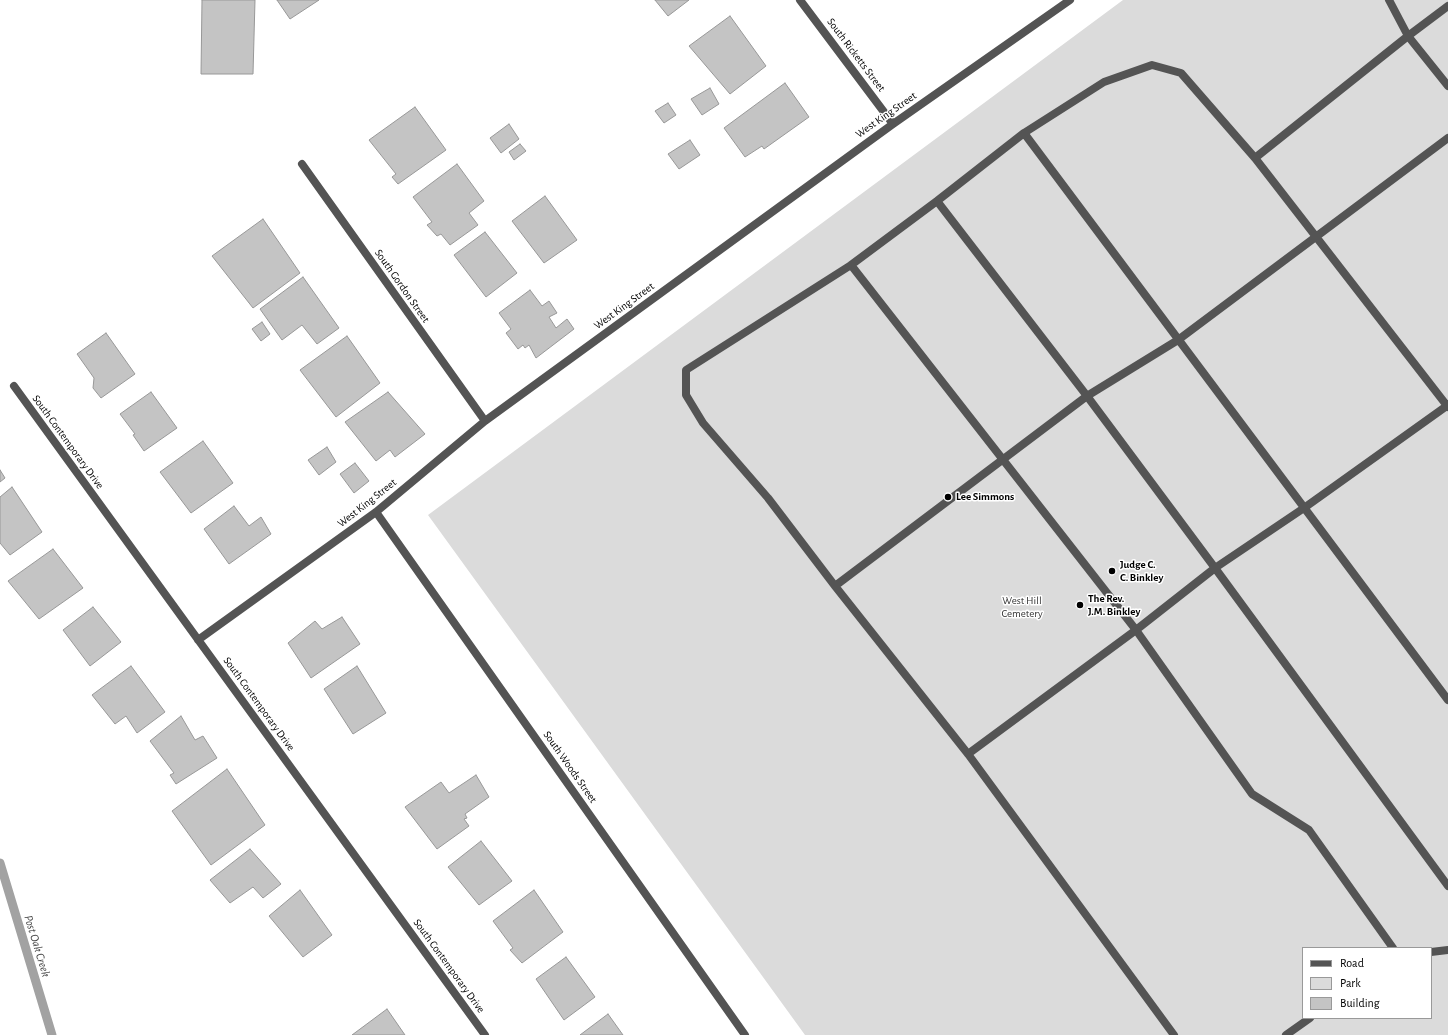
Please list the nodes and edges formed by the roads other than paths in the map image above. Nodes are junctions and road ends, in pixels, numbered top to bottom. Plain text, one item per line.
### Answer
1 (800, 0) edge
2 (1070, 0) edge
3 (1389, 0) edge
4 (1448, 6) edge
5 (1408, 36) junction
6 (1448, 86) edge
7 (893, 124) junction
8 (1024, 133) junction
9 (1448, 138) edge
10 (1255, 158) junction
11 (302, 164) dead end
12 (937, 201) junction
13 (1316, 238) junction
14 (851, 265) junction
15 (1178, 340) junction
16 (14, 386) dead end
17 (1087, 396) junction
18 (1448, 406) edge
19 (485, 421) junction
20 (1003, 460) junction
21 (1304, 508) junction
22 (376, 512) junction
23 (1215, 568) junction
24 (835, 586) junction
25 (1136, 630) junction
26 (198, 640) junction
27 (1448, 700) edge
28 (968, 754) junction
29 (1448, 886) edge
30 (1392, 947) edge
31 (1448, 950) edge
32 (1432, 952) edge
33 (1309, 1019) edge
34 (485, 1035) edge
35 (745, 1035) edge
36 (1174, 1035) edge
37 (1286, 1035) edge

1 - 7 street, South Ricketts Street
2 - 7 street, West King Street
3 - 5 street
4 - 5 street
5 - 6 street
5 - 10 street
7 - 19 street, West King Street
8 - 10 street
8 - 12 street
8 - 15 street
9 - 13 street
10 - 13 street
11 - 19 street, South Gordon Street
12 - 14 street
12 - 17 street
13 - 15 street
13 - 18 street
14 - 20 street
14 - 24 street
15 - 17 street
15 - 21 street
16 - 26 street, South Contemporary Drive
17 - 20 street
17 - 23 street
18 - 21 street
19 - 22 street, West King Street
20 - 24 street
20 - 25 street
21 - 23 street
21 - 27 street
22 - 26 street, West King Street
22 - 35 street, South Woods Street
23 - 25 street
23 - 29 street
24 - 28 street
25 - 28 street
25 - 30 street
26 - 34 street, South Contemporary Drive
28 - 36 street
31 - 32 street
33 - 37 street

